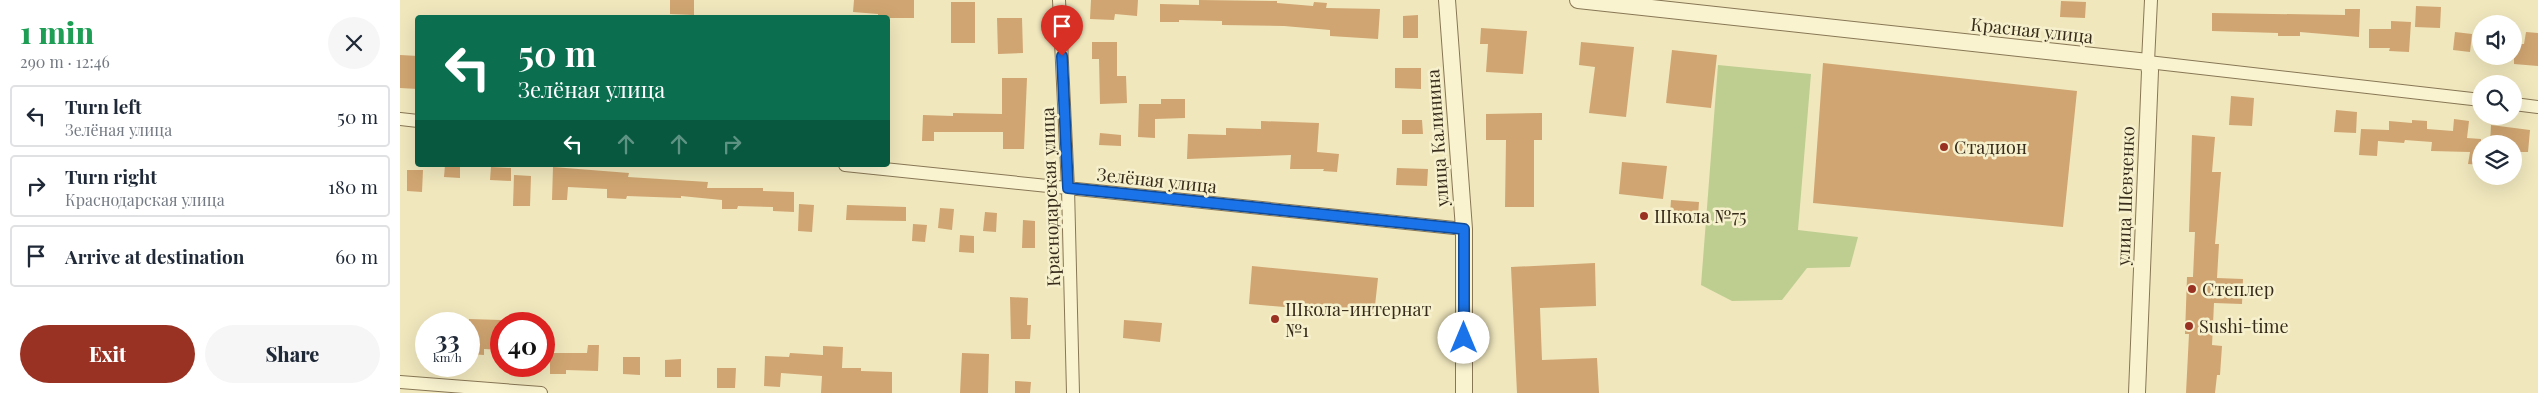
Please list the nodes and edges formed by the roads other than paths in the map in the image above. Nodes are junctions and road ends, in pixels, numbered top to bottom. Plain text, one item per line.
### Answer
1 (1059, 0) edge
2 (1447, 0) edge
3 (1578, 0) edge
4 (2152, 0) edge
5 (2148, 62) junction
6 (2472, 99) edge
7 (2522, 105) edge
8 (2538, 106) edge
9 (400, 119) edge
10 (415, 121) edge
11 (864, 167) edge
12 (1068, 188) junction
13 (1464, 229) junction
14 (400, 382) edge
15 (541, 393) edge
16 (1073, 393) edge
17 (1464, 393) edge
18 (2137, 393) edge

1 - 12 street, Краснодарская улица
2 - 13 street, улица Калинина
3 - 5 street, Красная улица
4 - 5 street, улица Шевченко
5 - 6 street, Красная улица
5 - 18 street, улица Шевченко
7 - 8 street
9 - 10 street
11 - 12 street, Зелёная улица
12 - 13 street, Зелёная улица
12 - 16 street, Краснодарская улица
13 - 17 street, улица Калинина
14 - 15 street

